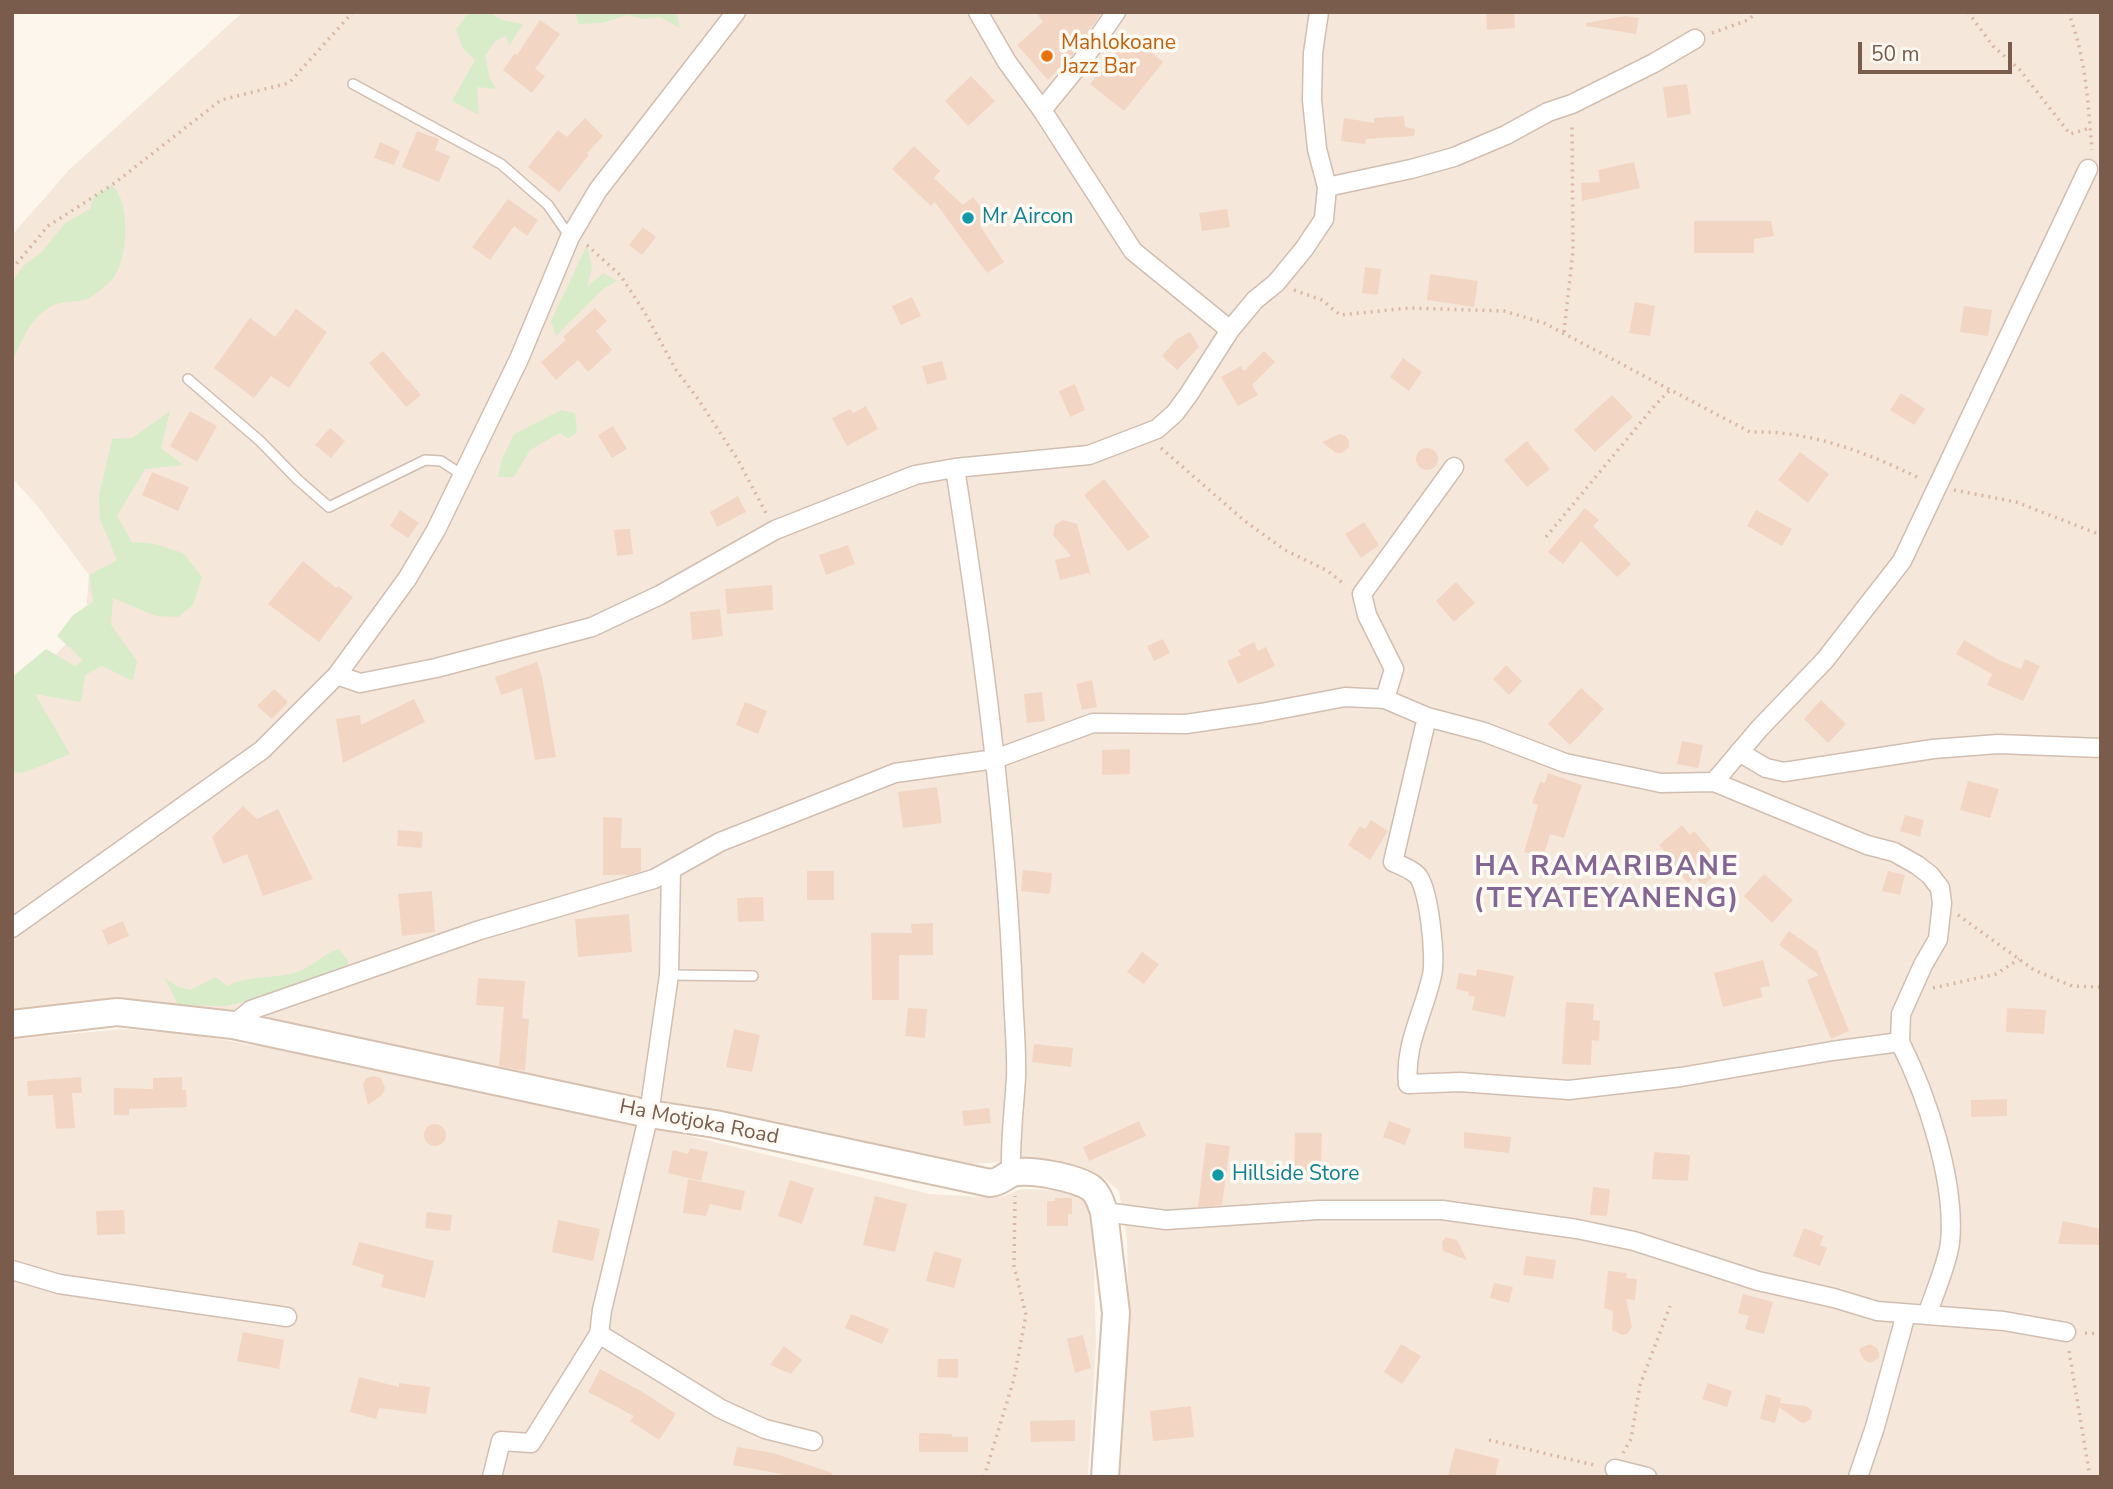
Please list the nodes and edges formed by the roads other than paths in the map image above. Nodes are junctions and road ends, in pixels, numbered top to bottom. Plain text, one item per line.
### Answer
1 (736, 12) edge
2 (978, 12) edge
3 (1116, 12) edge
4 (1319, 12) edge
5 (1695, 39) road end
6 (353, 84) dead end
7 (1042, 110) junction
8 (2088, 169) road end
9 (1327, 187) junction
10 (570, 237) junction
11 (1230, 330) junction
12 (188, 379) dead end
13 (1454, 467) dead end
14 (955, 468) junction
15 (464, 475) junction
16 (337, 675) junction
17 (1384, 699) junction
18 (1427, 717) junction
19 (2101, 748) edge
20 (1740, 752) junction
21 (995, 759) junction
22 (1714, 782) junction
23 (671, 870) junction
24 (12, 928) edge
25 (668, 975) junction
26 (753, 976) dead end
27 (12, 1024) edge
28 (233, 1025) junction
29 (1900, 1042) junction
30 (649, 1114) junction
31 (1011, 1173) junction
32 (1104, 1212) junction
33 (12, 1270) edge
34 (1906, 1314) junction
35 (1927, 1315) junction
36 (287, 1317) dead end
37 (2066, 1332) road end
38 (599, 1334) junction
39 (813, 1441) dead end
40 (1615, 1469) road end
41 (492, 1477) edge
42 (1105, 1477) edge
43 (1647, 1477) edge
44 (1858, 1477) edge

1 - 10 street
2 - 7 street
3 - 7 street
4 - 9 street
5 - 9 street
6 - 10 lane
7 - 11 street
8 - 20 street
9 - 11 street
10 - 15 street
11 - 14 street
12 - 15 lane
13 - 17 street
14 - 16 street
14 - 21 street
15 - 16 street
16 - 24 street
17 - 18 street
17 - 21 street
18 - 22 street
18 - 29 street
19 - 20 street
20 - 22 street
21 - 23 street
21 - 31 street
22 - 29 street
23 - 25 street
23 - 28 street
25 - 26 lane
25 - 30 street
27 - 28 street, Ha Motjoka Road
28 - 30 street, Ha Motjoka Road
29 - 35 street
30 - 31 street, Ha Motjoka Road
30 - 38 street
31 - 32 street, Ha Motjoka Road
32 - 34 street
32 - 42 street, Ha Motjoka Road
33 - 36 street
34 - 35 street
34 - 44 street
35 - 37 street
38 - 39 street
38 - 41 street
40 - 43 street

